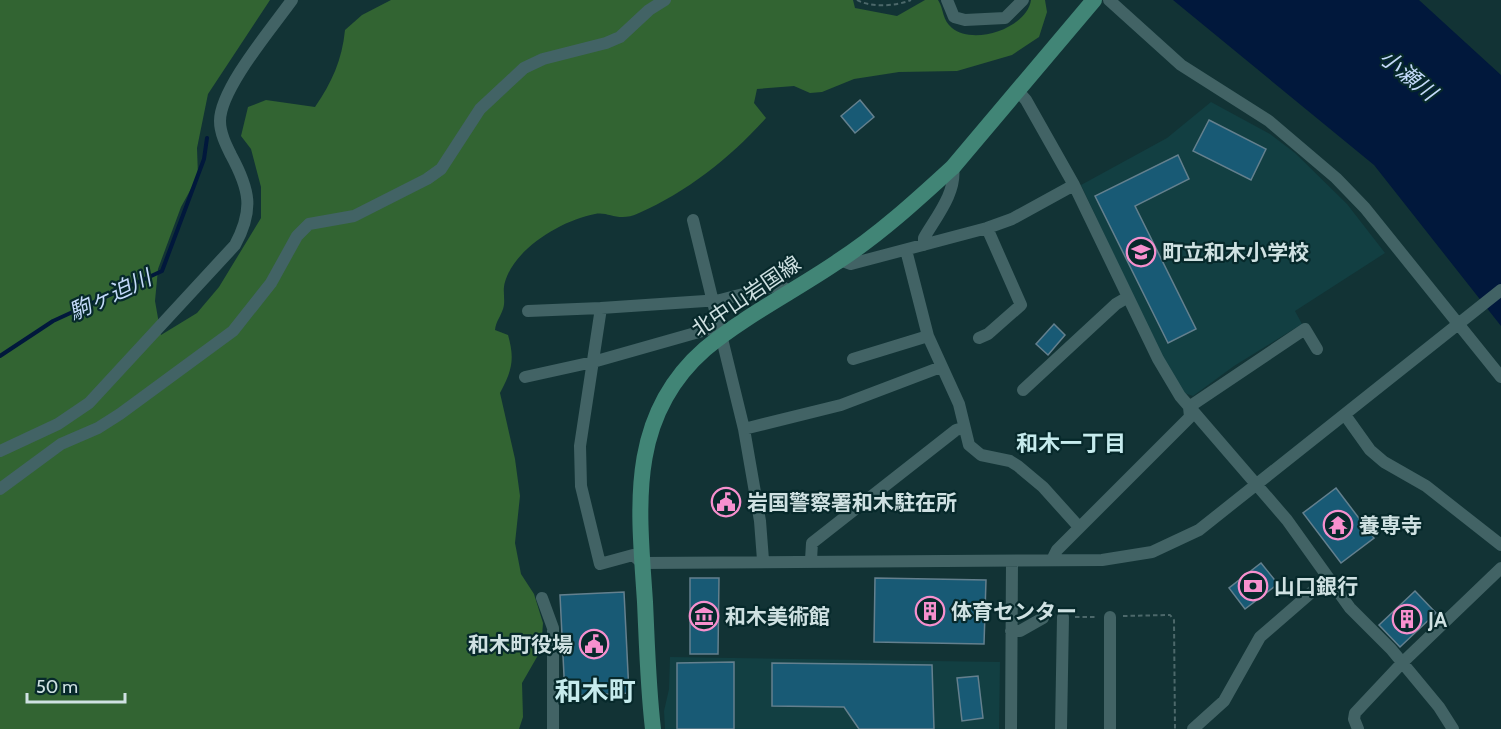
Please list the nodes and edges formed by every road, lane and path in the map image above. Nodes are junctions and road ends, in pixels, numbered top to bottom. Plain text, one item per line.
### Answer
1 (292, 0) edge
2 (665, 0) edge
3 (857, 0) edge
4 (911, 0) edge
5 (947, 0) edge
6 (1023, 0) edge
7 (1094, 0) edge
8 (1109, 0) edge
9 (1018, 91) junction
10 (953, 167) junction
11 (1074, 185) junction
12 (693, 220) dead end
13 (987, 228) junction
14 (924, 246) junction
15 (906, 250) junction
16 (840, 260) junction
17 (1501, 290) edge
18 (791, 292) junction
19 (1128, 297) junction
20 (714, 300) junction
21 (601, 308) junction
22 (528, 311) dead end
23 (1460, 325) junction
24 (722, 331) junction
25 (928, 336) junction
26 (979, 338) dead end
27 (1317, 349) dead end
28 (853, 359) dead end
29 (593, 362) junction
30 (941, 367) junction
31 (525, 377) dead end
32 (1501, 377) edge
33 (1023, 390) dead end
34 (1189, 407) junction
35 (1346, 415) junction
36 (963, 428) junction
37 (744, 429) junction
38 (0, 452) edge
39 (1256, 486) junction
40 (0, 489) edge
41 (1079, 527) junction
42 (1501, 545) edge
43 (763, 560) junction
44 (811, 560) junction
45 (1052, 560) junction
46 (1012, 561) junction
47 (642, 562) junction
48 (1501, 568) edge
49 (1328, 578) junction
50 (542, 598) dead end
51 (1063, 617) joint
52 (1110, 617) junction
53 (1043, 618) dead end
54 (1011, 631) junction
55 (1402, 663) junction
56 (553, 729) edge
57 (653, 729) edge
58 (1011, 729) edge
59 (1061, 729) edge
60 (1110, 729) edge
61 (1175, 729) edge
62 (1193, 729) edge
63 (1358, 729) edge
64 (1453, 729) edge

1 - 38 street
2 - 40 street
3 - 4 path
5 - 6 street
7 - 9 main road, 北中山岩国線
8 - 23 street
9 - 10 main road, 北中山岩国線
9 - 11 street
10 - 14 street
10 - 16 main road, 北中山岩国線
11 - 13 street
11 - 19 street
12 - 20 street
13 - 14 street
13 - 26 street
14 - 15 street
15 - 16 street
15 - 25 street
16 - 18 main road, 北中山岩国線
17 - 23 street
18 - 20 street
18 - 24 main road, 北中山岩国線
19 - 33 street
19 - 34 street
20 - 21 street
20 - 24 street
21 - 22 street
21 - 29 street
23 - 32 street
23 - 35 street
24 - 29 street
24 - 37 street
24 - 47 main road, 北中山岩国線
25 - 28 street
25 - 30 street
27 - 34 street
29 - 31 street
29 - 47 street
30 - 36 street
30 - 37 street
34 - 39 street
34 - 41 street
35 - 39 street
35 - 42 street
36 - 41 street
36 - 44 street
37 - 43 street
39 - 45 street
39 - 49 street
41 - 45 street
43 - 44 street
43 - 47 street
44 - 46 street
45 - 46 street
46 - 54 street
47 - 57 main road, 北中山岩国線
48 - 55 street
49 - 55 street
49 - 62 street
50 - 56 street
51 - 52 path
51 - 59 street
52 - 60 street
52 - 61 path
53 - 54 street
54 - 58 street
55 - 63 street
55 - 64 street

